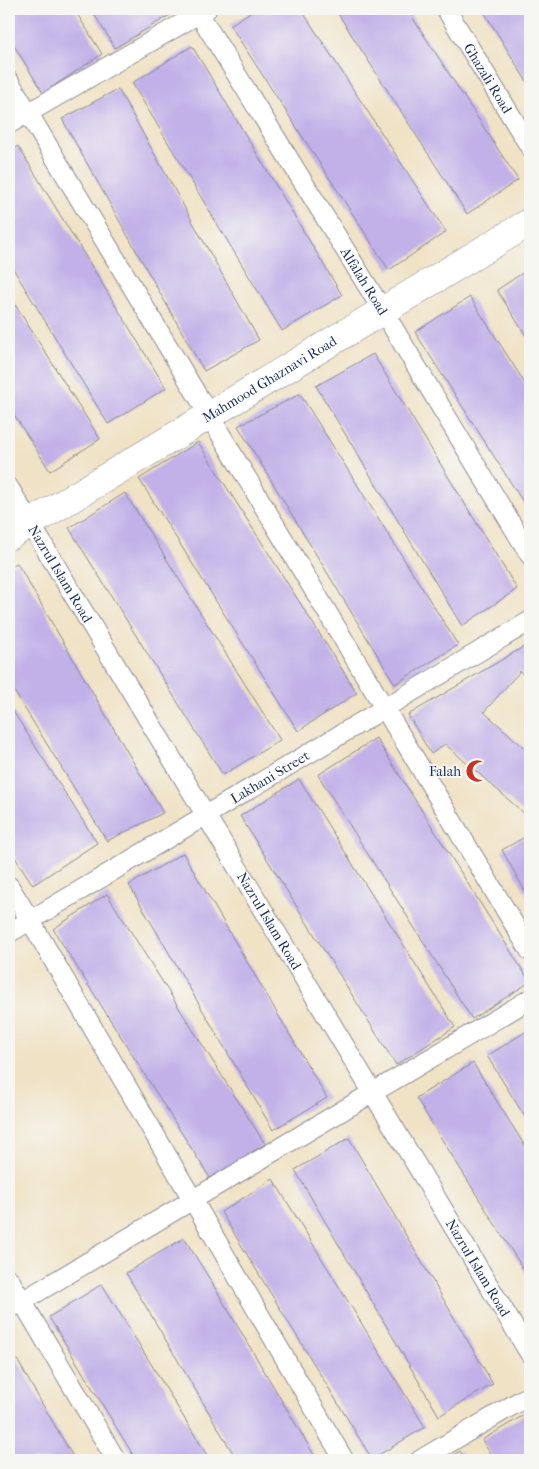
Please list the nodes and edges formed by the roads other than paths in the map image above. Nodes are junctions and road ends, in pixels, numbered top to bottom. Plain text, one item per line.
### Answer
1 (446, 9) edge
2 (200, 10) edge
3 (9, 81) edge
4 (28, 113) junction
5 (9, 124) edge
6 (530, 147) edge
7 (530, 222) edge
8 (383, 311) junction
9 (210, 414) junction
10 (9, 488) edge
11 (19, 529) edge
12 (530, 555) edge
13 (530, 621) edge
14 (385, 708) junction
15 (206, 815) junction
16 (9, 886) edge
17 (30, 920) junction
18 (9, 933) edge
19 (530, 951) edge
20 (530, 999) edge
21 (372, 1092) junction
22 (192, 1199) junction
23 (9, 1279) edge
24 (16, 1305) edge
25 (530, 1354) edge
26 (530, 1395) edge
27 (116, 1460) edge
28 (344, 1460) edge
29 (420, 1460) edge

1 - 6 street, Ghazali Road
2 - 4 street
2 - 8 street, Alfalah Road
3 - 4 street
4 - 5 street
4 - 9 street
7 - 8 street, Mahmood Ghaznavi Road
8 - 9 street, Mahmood Ghaznavi Road
8 - 12 street, Alfalah Road
9 - 11 street, Mahmood Ghaznavi Road
9 - 14 street
10 - 11 street, Nazrul Islam Road
11 - 15 street, Nazrul Islam Road
13 - 14 street, Lakhani Street
14 - 15 street, Lakhani Street
14 - 19 street
15 - 17 street, Lakhani Street
15 - 21 street, Nazrul Islam Road
16 - 17 street
17 - 18 street, Lakhani Street
17 - 22 street
20 - 21 street
21 - 22 street
21 - 25 street, Nazrul Islam Road
22 - 24 street
22 - 28 street
23 - 24 street
24 - 27 street
26 - 29 street

